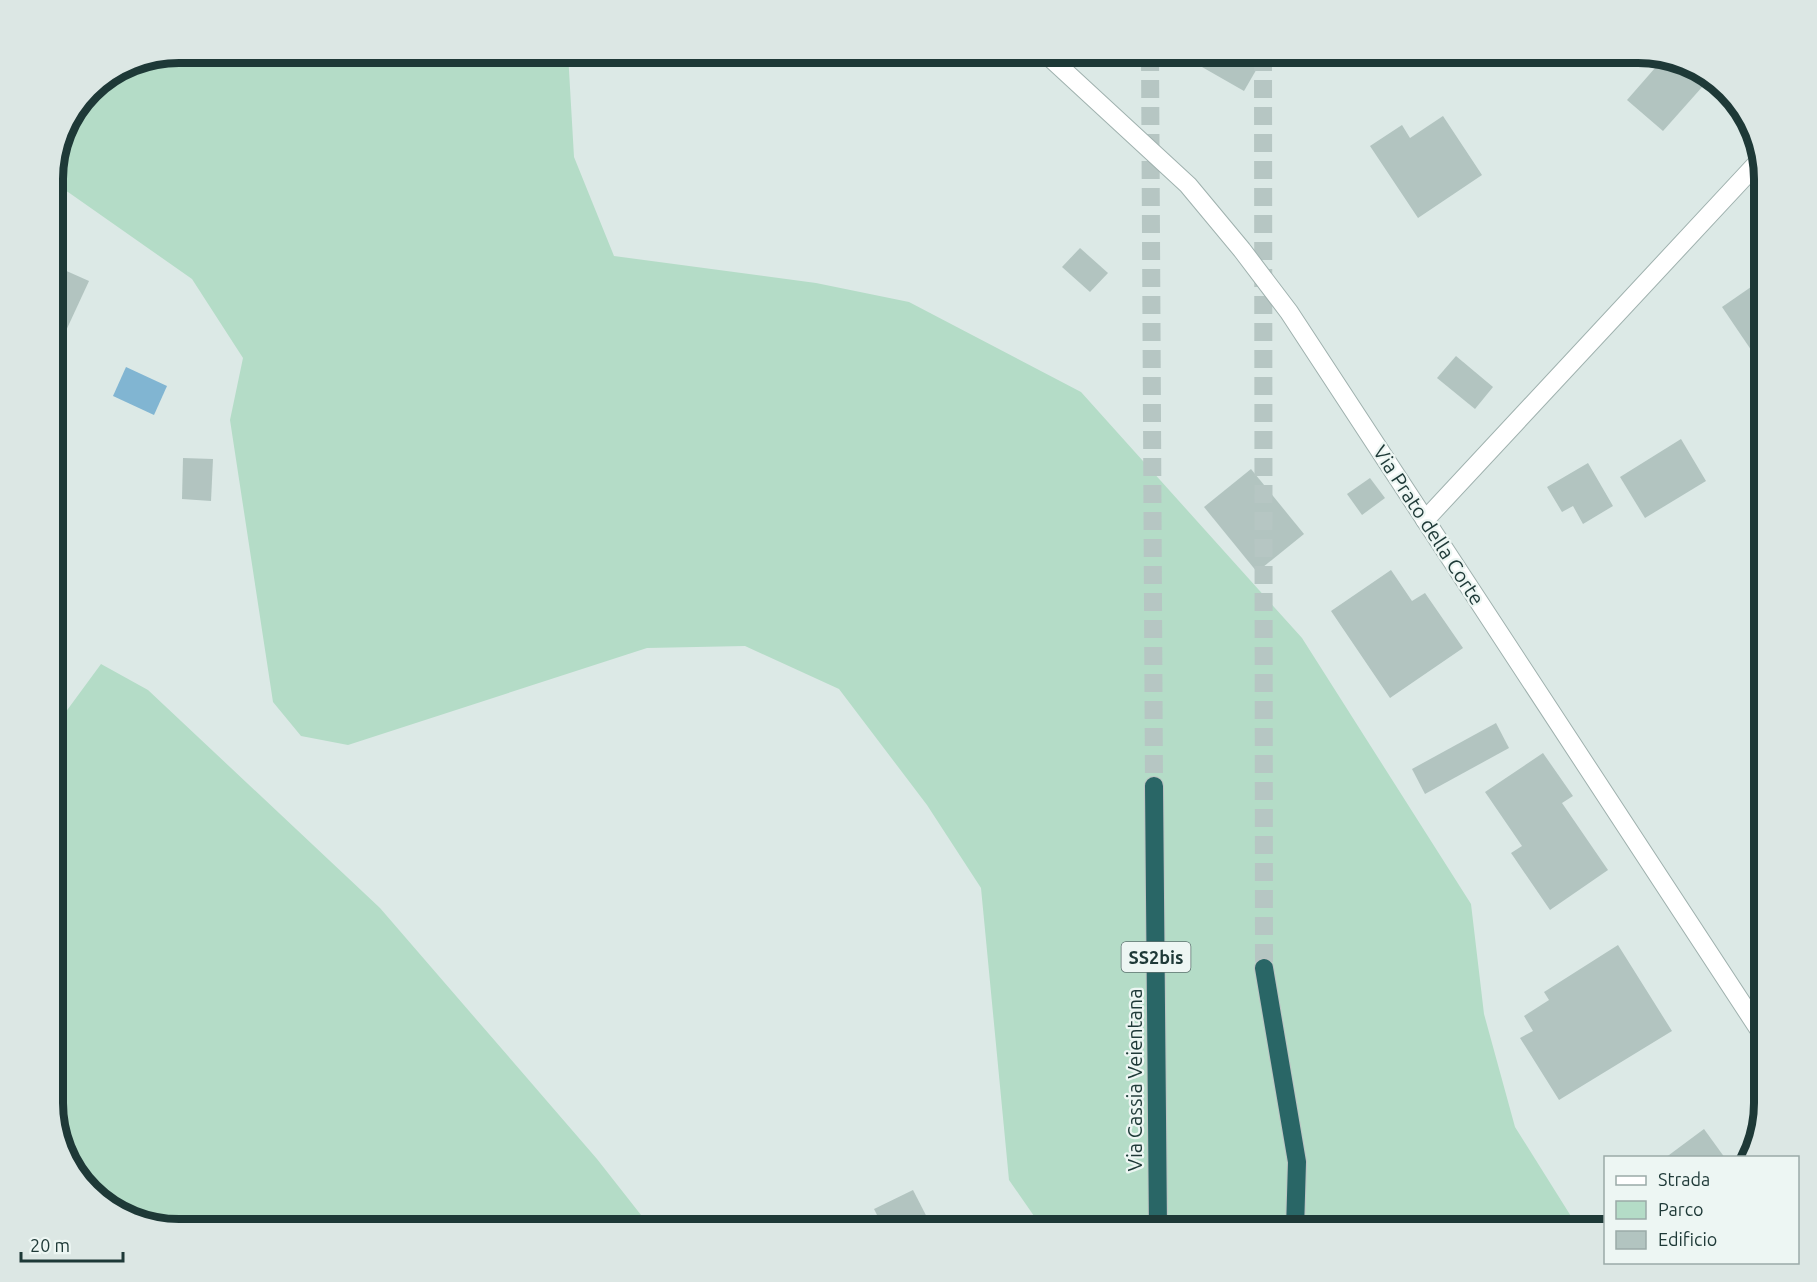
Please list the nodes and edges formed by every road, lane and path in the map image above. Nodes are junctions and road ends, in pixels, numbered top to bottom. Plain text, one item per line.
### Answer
1 (1057, 63) edge
2 (1753, 167) edge
3 (1425, 520) junction
4 (1154, 786) tunnel mouth
5 (1264, 968) tunnel mouth
6 (1754, 1023) edge
7 (1158, 1219) edge
8 (1295, 1219) edge

1 - 3 street, Via Prato della Corte
2 - 3 street
3 - 6 street, Via Prato della Corte
4 - 7 highway, Via Cassia Veientana / SS2bis
5 - 8 highway

